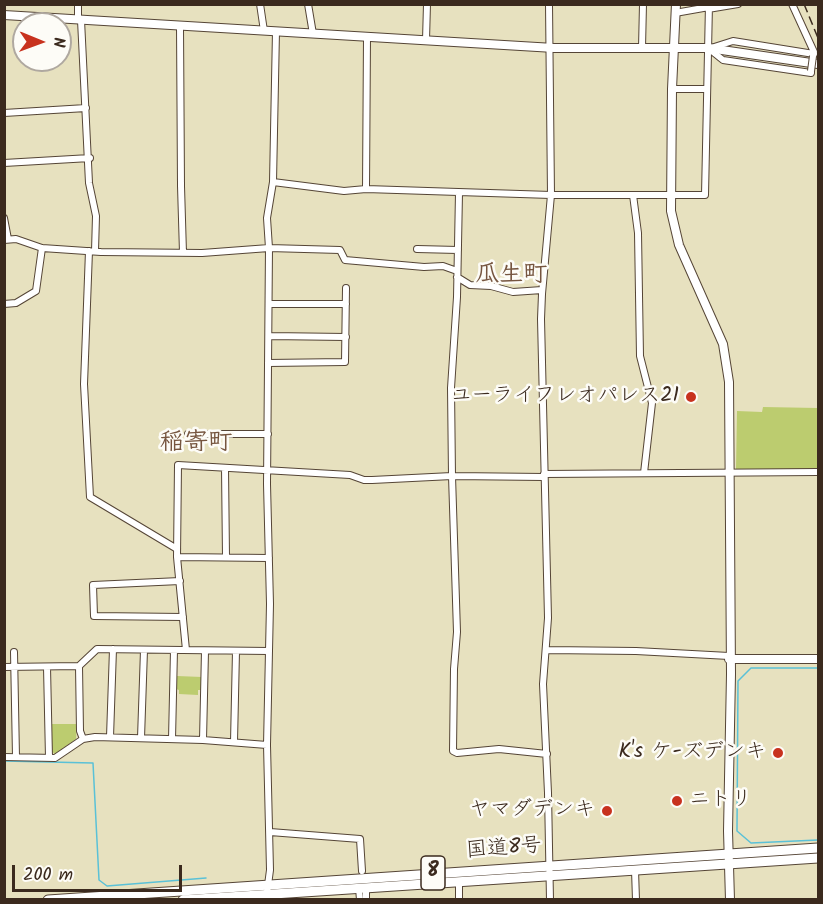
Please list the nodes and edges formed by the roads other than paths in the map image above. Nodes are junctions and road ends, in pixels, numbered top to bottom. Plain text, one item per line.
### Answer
1 (78, 4) edge
2 (260, 4) edge
3 (308, 4) edge
4 (427, 4) edge
5 (549, 4) edge
6 (643, 4) edge
7 (738, 4) edge
8 (792, 4) edge
9 (708, 7) edge
10 (675, 9) edge
11 (4, 15) edge
12 (79, 20) junction
13 (180, 26) junction
14 (264, 31) junction
15 (276, 31) junction
16 (314, 34) junction
17 (367, 37) junction
18 (426, 40) junction
19 (548, 47) junction
20 (674, 47) junction
21 (642, 48) junction
22 (709, 48) junction
23 (814, 55) junction
24 (819, 64) edge
25 (672, 88) junction
26 (707, 88) junction
27 (86, 108) junction
28 (4, 113) edge
29 (90, 158) junction
30 (4, 163) edge
31 (273, 182) junction
32 (366, 189) junction
33 (459, 193) junction
34 (551, 195) junction
35 (633, 195) junction
36 (670, 195) junction
37 (4, 218) edge
38 (6, 239) edge
39 (42, 248) junction
40 (269, 248) junction
41 (417, 249) dead end
42 (458, 250) junction
43 (92, 251) junction
44 (183, 253) junction
45 (457, 274) junction
46 (346, 288) dead end
47 (542, 290) junction
48 (4, 304) edge
49 (269, 304) junction
50 (346, 304) junction
51 (269, 336) junction
52 (346, 337) junction
53 (268, 363) junction
54 (188, 434) dead end
55 (268, 434) junction
56 (225, 468) junction
57 (267, 471) junction
58 (729, 472) junction
59 (819, 472) edge
60 (644, 473) junction
61 (544, 475) junction
62 (452, 476) junction
63 (177, 549) junction
64 (177, 557) junction
65 (226, 557) junction
66 (269, 558) junction
67 (180, 581) junction
68 (183, 617) junction
69 (112, 649) junction
70 (144, 650) junction
71 (174, 650) junction
72 (186, 650) junction
73 (547, 650) junction
74 (205, 651) junction
75 (236, 651) junction
76 (269, 651) junction
77 (14, 652) dead end
78 (729, 658) junction
79 (819, 659) edge
80 (79, 666) junction
81 (4, 667) edge
82 (15, 667) junction
83 (47, 667) junction
84 (110, 737) junction
85 (141, 738) junction
86 (83, 739) junction
87 (172, 739) junction
88 (203, 740) junction
89 (234, 742) junction
90 (267, 745) junction
91 (547, 754) junction
92 (4, 758) edge
93 (16, 758) junction
94 (48, 758) junction
95 (270, 832) junction
96 (819, 848) edge
97 (730, 853) junction
98 (819, 858) edge
99 (730, 864) junction
100 (550, 865) junction
101 (635, 870) junction
102 (362, 871) tunnel mouth
103 (549, 876) junction
104 (459, 881) junction
105 (269, 884) junction
106 (363, 895) edge
107 (267, 897) edge
108 (48, 900) edge
109 (183, 900) edge
110 (459, 900) edge
111 (549, 900) edge
112 (636, 900) edge
113 (730, 900) edge

1 - 12 street
2 - 14 street
3 - 16 street
4 - 18 street
5 - 19 street
6 - 21 street
7 - 9 street
8 - 23 street
9 - 10 street
9 - 22 street
10 - 20 street
11 - 12 street
12 - 13 street
12 - 27 street
13 - 14 street
13 - 44 street
14 - 15 street
15 - 16 street
15 - 31 street
16 - 17 street
17 - 18 street
17 - 32 street
18 - 19 street
19 - 21 street
19 - 34 street
20 - 21 street
20 - 22 street
20 - 25 street
22 - 23 street
22 - 23 street, bridge
22 - 24 street
22 - 26 street
25 - 26 street
25 - 36 street
26 - 36 street
27 - 28 street
27 - 29 street
29 - 30 street
29 - 43 street
31 - 32 street
31 - 40 street
32 - 33 street
33 - 34 street
33 - 42 street
34 - 35 street
34 - 47 street
35 - 36 street
35 - 60 street
36 - 58 street
37 - 38 street
38 - 39 street
39 - 43 street
39 - 48 street
40 - 44 street
40 - 45 street
40 - 49 street
41 - 42 street
42 - 45 street
43 - 44 street
43 - 63 street
45 - 47 street
45 - 62 street
46 - 50 street
47 - 61 street
49 - 50 street
49 - 51 street
50 - 52 street
51 - 52 street
51 - 53 street
52 - 53 street
53 - 55 street
54 - 55 street
55 - 57 street
56 - 57 street
56 - 63 street
56 - 65 street
57 - 62 street
57 - 66 street
58 - 59 street
58 - 60 street
58 - 78 street
60 - 61 street
61 - 62 street
61 - 73 street
62 - 91 street
63 - 64 street
64 - 65 street
64 - 67 street
65 - 66 street
66 - 76 street
67 - 68 street
67 - 68 street
68 - 72 street
69 - 70 street
69 - 80 street
69 - 84 street
70 - 71 street
70 - 85 street
71 - 72 street
71 - 87 street
72 - 74 street
73 - 78 street
73 - 91 street
74 - 75 street
74 - 88 street
75 - 76 street
75 - 89 street
76 - 90 street
77 - 82 street
78 - 79 street
78 - 97 street
80 - 83 street
80 - 86 street
81 - 82 street
82 - 83 street
82 - 93 street
83 - 94 street
84 - 85 street
84 - 86 street
85 - 87 street
86 - 94 street
87 - 88 street
88 - 89 street
89 - 90 street
90 - 95 street
91 - 100 street
92 - 93 street
93 - 94 street
95 - 102 street
95 - 105 street
96 - 97 highway, 国道8号 / 8
97 - 99 street
97 - 100 highway, 国道8号 / 8
98 - 99 highway, 国道8号 / 8
99 - 101 highway, 国道8号 / 8
99 - 113 street
100 - 103 street
100 - 105 highway, 国道8号 / 8
101 - 103 highway, 国道8号 / 8
101 - 112 street
103 - 104 highway, 国道8号 / 8
103 - 111 street
104 - 106 highway, 国道8号 / 8
104 - 110 street
105 - 107 street
105 - 108 highway, 国道8号 / 8
106 - 107 highway, 国道8号 / 8
107 - 109 highway, 国道8号 / 8

